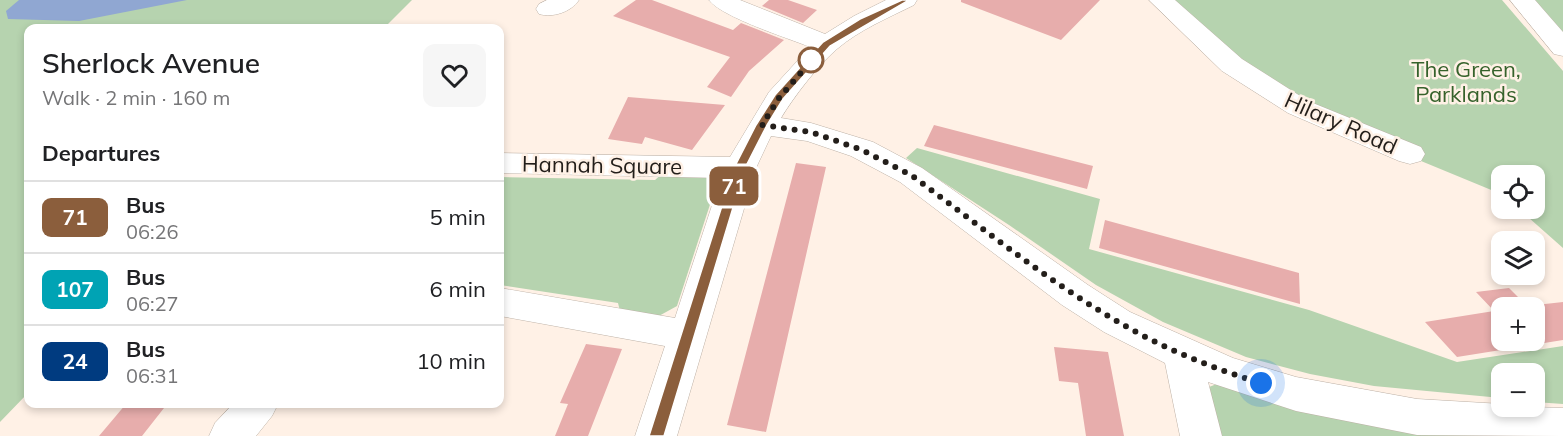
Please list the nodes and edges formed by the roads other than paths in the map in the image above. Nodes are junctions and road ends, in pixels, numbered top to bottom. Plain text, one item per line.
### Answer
1 (721, 0) edge
2 (905, 0) edge
3 (1161, 0) edge
4 (1522, 0) edge
5 (1559, 38) edge
6 (827, 44) junction
7 (762, 125) junction
8 (1410, 154) dead end
9 (504, 163) edge
10 (740, 168) junction
11 (504, 303) edge
12 (687, 335) junction
13 (1182, 354) junction
14 (254, 408) edge
15 (1563, 426) edge
16 (230, 436) edge
17 (656, 436) edge
18 (1201, 436) edge

1 - 6 street
2 - 6 street
3 - 8 street, Hilary Road
4 - 5 street
6 - 7 street
7 - 10 street
7 - 13 street
9 - 10 street, Hannah Square
10 - 12 street
11 - 12 street
12 - 17 street
13 - 15 street
13 - 18 street
14 - 16 street

